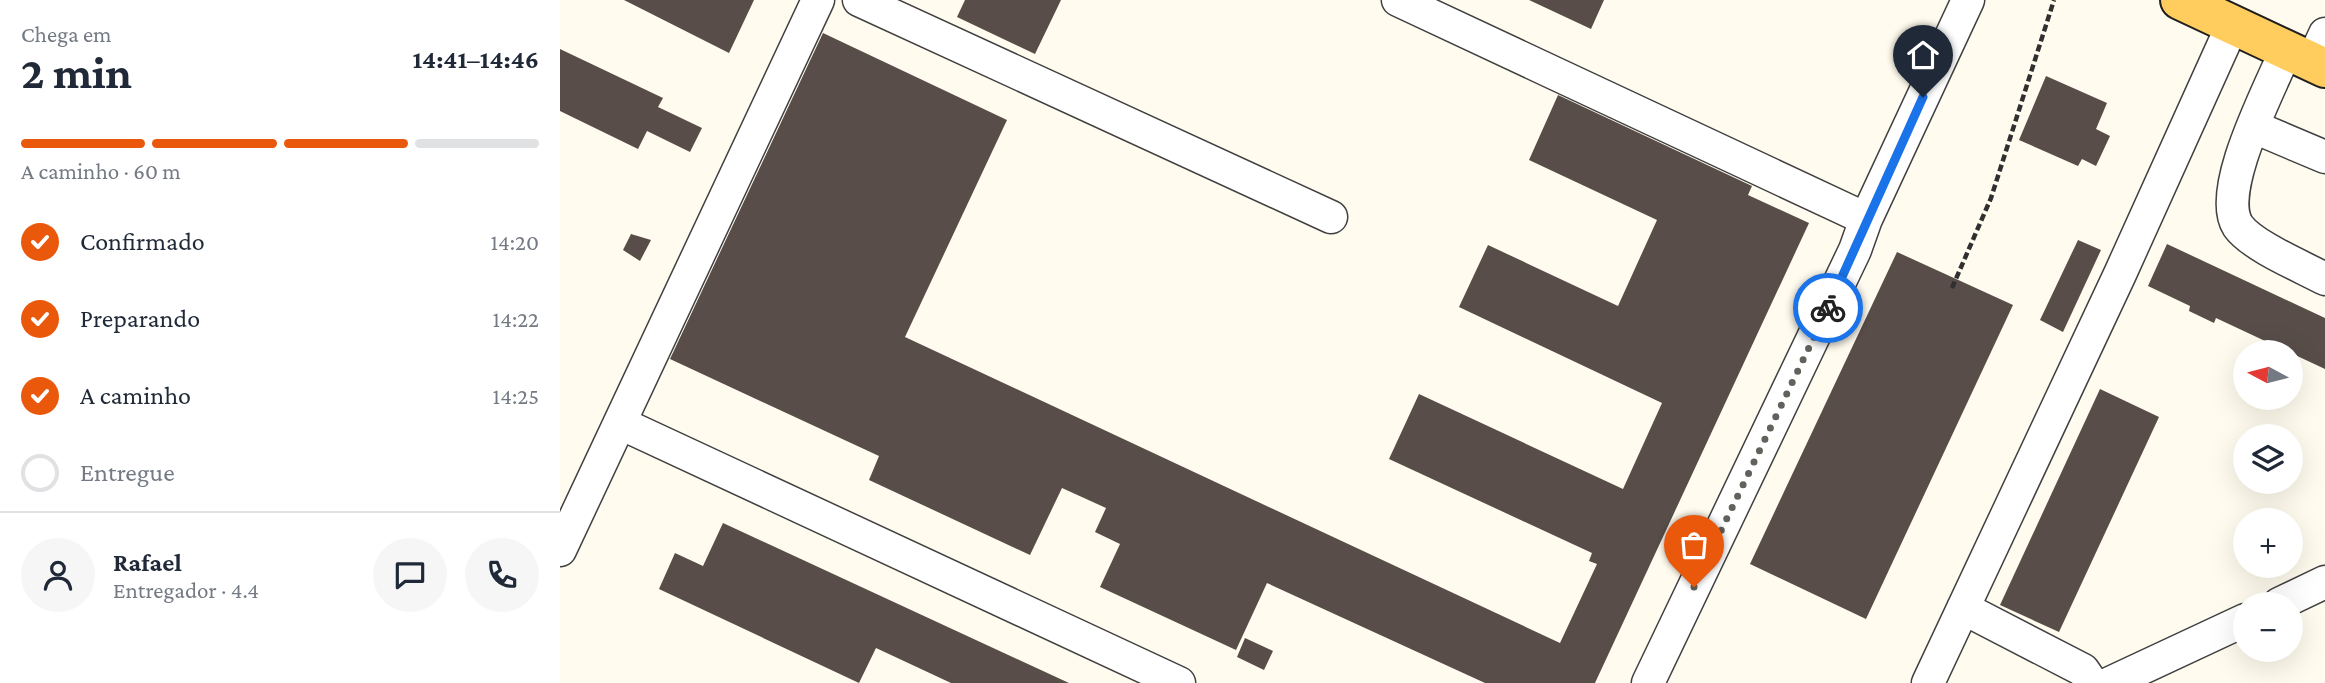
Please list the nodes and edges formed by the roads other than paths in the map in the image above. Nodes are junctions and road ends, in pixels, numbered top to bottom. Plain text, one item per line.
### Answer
1 (818, 0) edge
2 (859, 0) edge
3 (1398, 0) edge
4 (1968, 0) edge
5 (2180, 0) edge
6 (2232, 26) junction
7 (2312, 54) edge
8 (2254, 127) junction
9 (2325, 158) edge
10 (1331, 216) dead end
11 (1866, 219) junction
12 (2325, 279) edge
13 (620, 423) junction
14 (560, 550) edge
15 (2325, 582) edge
16 (2303, 593) edge
17 (1963, 608) junction
18 (2233, 626) edge
19 (1180, 683) edge
20 (1648, 683) edge
21 (1928, 683) edge
22 (2092, 683) edge
23 (2110, 683) edge

1 - 13 street
2 - 10 street
3 - 11 street
4 - 11 street
5 - 6 main road
6 - 7 main road
6 - 17 street
7 - 8 street
8 - 9 street
8 - 12 street
11 - 20 street
13 - 14 street
13 - 19 street
15 - 16 street
17 - 21 street
17 - 22 street
18 - 23 street

